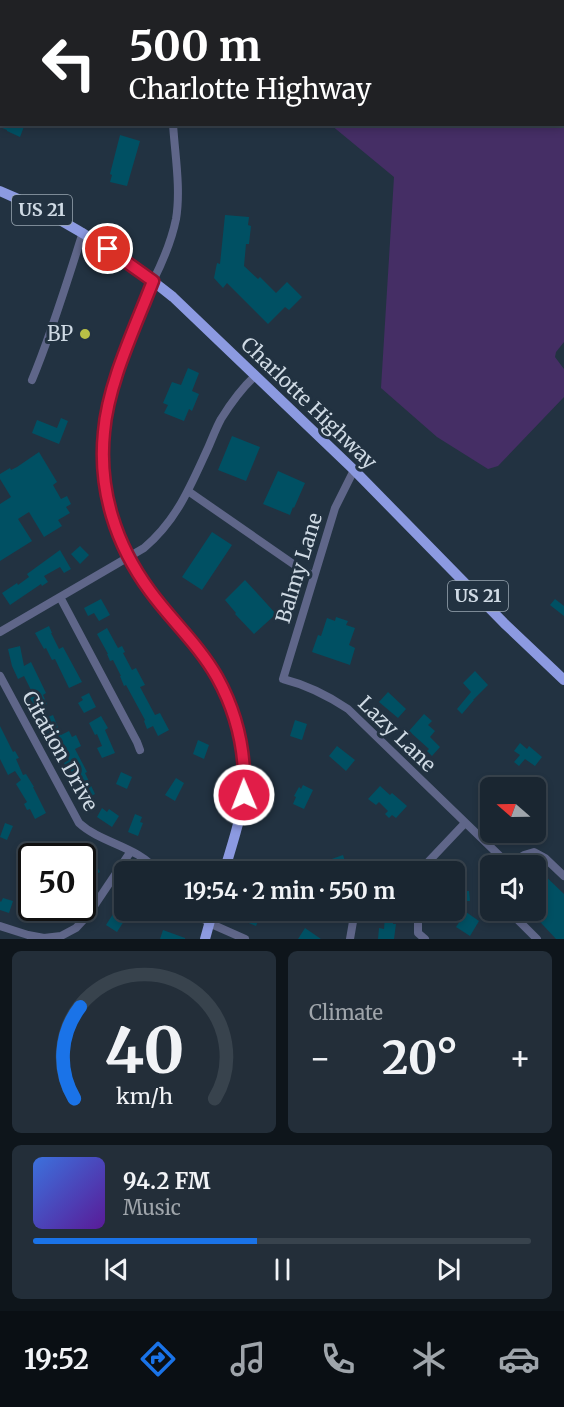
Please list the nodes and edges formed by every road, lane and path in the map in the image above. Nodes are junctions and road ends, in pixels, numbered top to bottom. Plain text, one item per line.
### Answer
1 (173, 126) edge
2 (0, 191) edge
3 (83, 232) junction
4 (153, 281) junction
5 (255, 376) junction
6 (32, 380) dead end
7 (354, 470) junction
8 (188, 491) junction
9 (128, 557) junction
10 (314, 576) junction
11 (60, 597) junction
12 (0, 632) edge
13 (0, 676) edge
14 (283, 679) joint
15 (564, 680) edge
16 (140, 750) dead end
17 (465, 823) junction
18 (131, 851) junction
19 (497, 855) edge
20 (524, 855) edge
21 (540, 855) edge
22 (546, 859) edge
23 (146, 861) edge
24 (227, 861) edge
25 (429, 861) edge
26 (564, 876) edge
27 (207, 921) edge
28 (353, 921) edge
29 (418, 921) edge
30 (519, 921) edge
31 (210, 923) junction
32 (0, 926) edge
33 (204, 939) edge
34 (245, 939) edge
35 (350, 939) edge
36 (425, 939) edge
37 (537, 939) edge

1 - 4 street
2 - 3 main road, Charlotte Highway / US 21
3 - 4 main road, Charlotte Highway / US 21
3 - 6 street
4 - 5 main road, Charlotte Highway / US 21
4 - 9 main road
5 - 7 main road, Charlotte Highway / US 21
5 - 8 street
7 - 10 street, Balmy Lane
7 - 15 main road, Charlotte Highway / US 21
8 - 9 street
8 - 10 street
9 - 11 street
9 - 24 main road
10 - 14 street, Balmy Lane
11 - 12 street
11 - 16 street
13 - 18 street, Citation Drive
14 - 17 street, Lazy Lane
17 - 19 street, Lazy Lane
17 - 25 street
18 - 23 street, Citation Drive
18 - 32 street
20 - 21 street
22 - 26 street
27 - 31 street
28 - 35 street
29 - 36 street
30 - 37 street
31 - 33 main road
31 - 34 street

